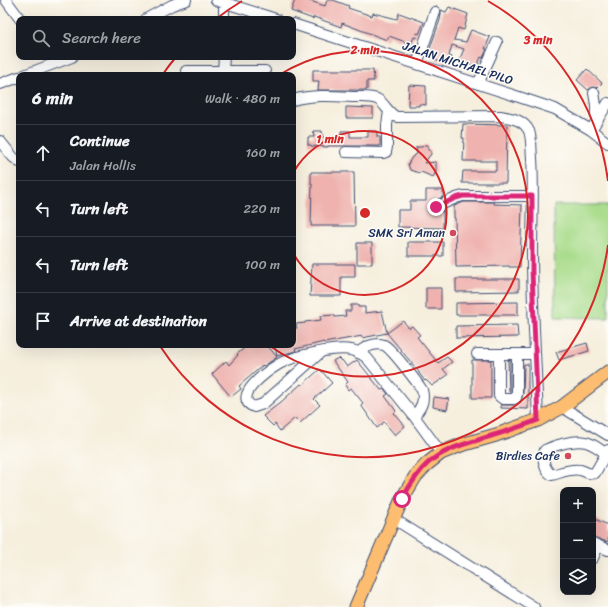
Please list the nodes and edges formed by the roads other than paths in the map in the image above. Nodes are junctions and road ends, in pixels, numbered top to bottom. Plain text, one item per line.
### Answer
1 (6, 0) edge
2 (186, 0) edge
3 (223, 2) edge
4 (435, 12) dead end
5 (18, 16) edge
6 (152, 16) edge
7 (224, 16) edge
8 (267, 16) edge
9 (296, 25) edge
10 (497, 42) dead end
11 (61, 60) edge
12 (224, 60) edge
13 (417, 64) junction
14 (223, 70) junction
15 (265, 70) dead end
16 (186, 71) dead end
17 (31, 72) edge
18 (16, 78) edge
19 (0, 84) edge
20 (478, 84) junction
21 (594, 93) dead end
22 (296, 99) edge
23 (608, 103) edge
24 (389, 111) junction
25 (596, 121) junction
26 (591, 130) junction
27 (0, 141) edge
28 (608, 142) edge
29 (346, 152) dead end
30 (16, 156) edge
31 (532, 196) junction
32 (436, 207) dead end
33 (321, 352) junction
34 (358, 352) junction
35 (477, 354) dead end
36 (498, 354) junction
37 (517, 354) junction
38 (536, 354) junction
39 (608, 372) edge
40 (562, 407) junction
41 (414, 416) junction
42 (538, 420) junction
43 (608, 435) edge
44 (607, 452) edge
45 (441, 453) junction
46 (394, 519) junction
47 (596, 544) edge
48 (608, 550) edge
49 (356, 607) edge
50 (534, 607) edge

1 - 5 street
2 - 6 street
3 - 7 street
3 - 8 street
4 - 13 street
9 - 13 street, JALAN MICHAEL PILO
10 - 20 street
11 - 17 street
12 - 14 street
13 - 20 street, JALAN MICHAEL PILO
14 - 15 street
14 - 16 street
18 - 19 street
20 - 26 street, JALAN MICHAEL PILO
21 - 25 street
22 - 24 street
23 - 25 street
24 - 29 street
24 - 31 street
25 - 26 street
26 - 28 street, JALAN MICHAEL PILO
27 - 30 street
31 - 32 street
31 - 38 street
33 - 33 street
33 - 34 street
34 - 41 street
34 - 41 street
35 - 36 street
36 - 37 street
36 - 37 street
37 - 38 street
38 - 42 street
39 - 40 main road
40 - 42 main road
40 - 43 street
41 - 45 street
42 - 45 main road
44 - 44 street
45 - 46 main road
46 - 49 main road
46 - 50 street
47 - 48 street

